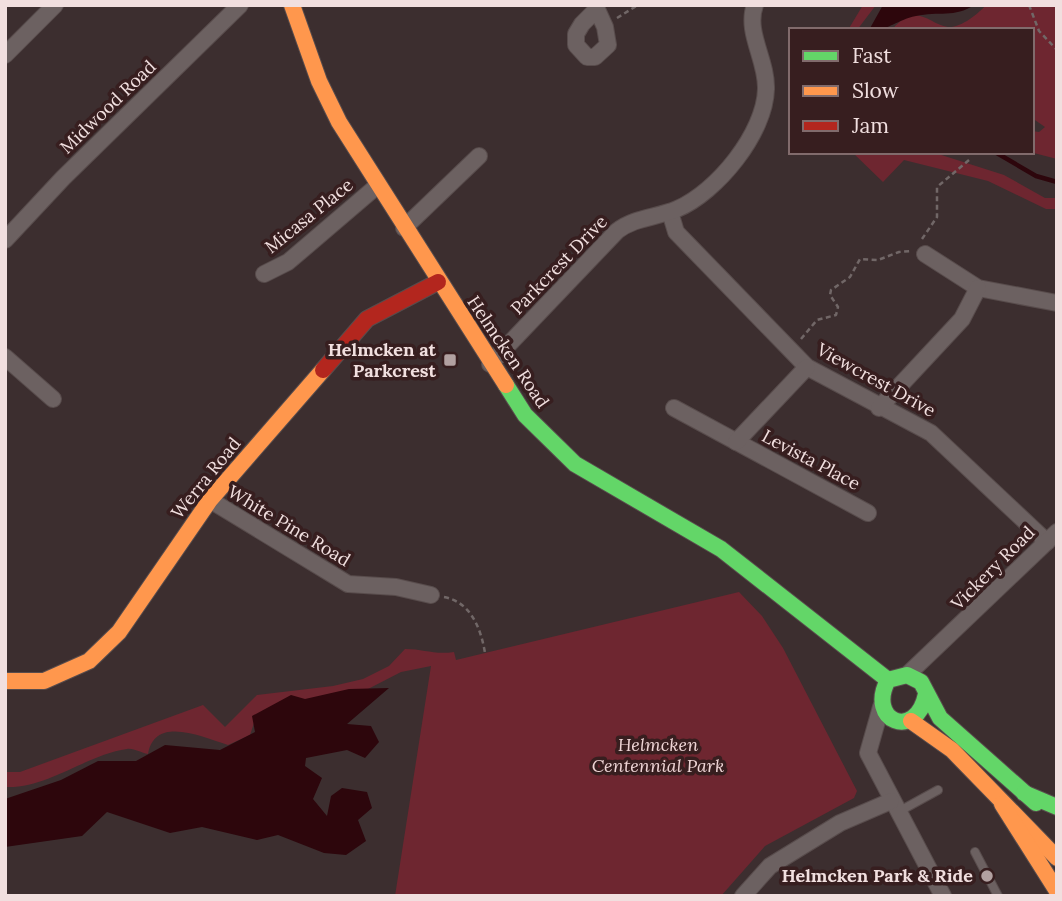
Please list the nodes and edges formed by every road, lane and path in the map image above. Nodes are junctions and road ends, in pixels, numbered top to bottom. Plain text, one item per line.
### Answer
1 (55, 5) edge
2 (240, 5) edge
3 (292, 5) edge
4 (638, 5) edge
5 (755, 5) edge
6 (1030, 5) edge
7 (595, 8) edge
8 (605, 27) junction
9 (1057, 50) edge
10 (5, 55) edge
11 (479, 156) dead end
12 (969, 160) dead end
13 (377, 186) junction
14 (670, 212) junction
15 (404, 228) junction
16 (5, 240) edge
17 (925, 254) junction
18 (264, 274) dead end
19 (438, 282) junction
20 (978, 288) junction
21 (1057, 303) edge
22 (790, 350) junction
23 (5, 357) edge
24 (490, 364) junction
25 (807, 367) junction
26 (53, 399) dead end
27 (674, 408) dead end
28 (879, 408) junction
29 (736, 442) junction
30 (210, 500) junction
31 (868, 513) dead end
32 (1052, 537) edge
33 (430, 595) joint
34 (485, 653) dead end
35 (5, 681) edge
36 (918, 684) junction
37 (885, 685) junction
38 (884, 712) junction
39 (911, 721) junction
40 (938, 790) dead end
41 (1024, 793) junction
42 (1002, 804) junction
43 (894, 807) junction
44 (1057, 807) edge
45 (1057, 821) edge
46 (975, 852) dead end
47 (1057, 858) edge
48 (1057, 891) edge
49 (743, 896) edge
50 (943, 896) edge
51 (998, 896) edge

1 - 10 street
2 - 16 street, Midwood Road
3 - 13 main road, Helmcken Road
4 - 8 path
5 - 14 street, Parkcrest Drive
6 - 9 path
7 - 8 street
7 - 8 street
11 - 15 street
12 - 17 path
13 - 15 main road, Helmcken Road
13 - 18 street, Micasa Place
14 - 22 street, Viewcrest Drive
14 - 24 street, Parkcrest Drive
15 - 19 main road, Helmcken Road
17 - 20 street
17 - 22 path
19 - 24 main road, Helmcken Road
19 - 30 main road, Werra Road
20 - 21 street
20 - 28 street
22 - 25 street, Viewcrest Drive
23 - 26 street
24 - 37 main road, Helmcken Road
25 - 28 street, Viewcrest Drive
25 - 29 street, Levista Place
27 - 29 street, Levista Place
28 - 32 street, Viewcrest Drive
29 - 31 street, Levista Place
30 - 33 street, White Pine Road
30 - 35 main road, Werra Road
32 - 36 street, Vickery Road
33 - 34 path
36 - 37 main road
36 - 39 main road
36 - 41 main road
37 - 38 main road
38 - 39 main road
38 - 43 street
39 - 42 main road
40 - 43 lane
41 - 44 main road
41 - 45 main road
42 - 47 main road
42 - 48 main road
43 - 49 street
43 - 50 street
46 - 51 lane

